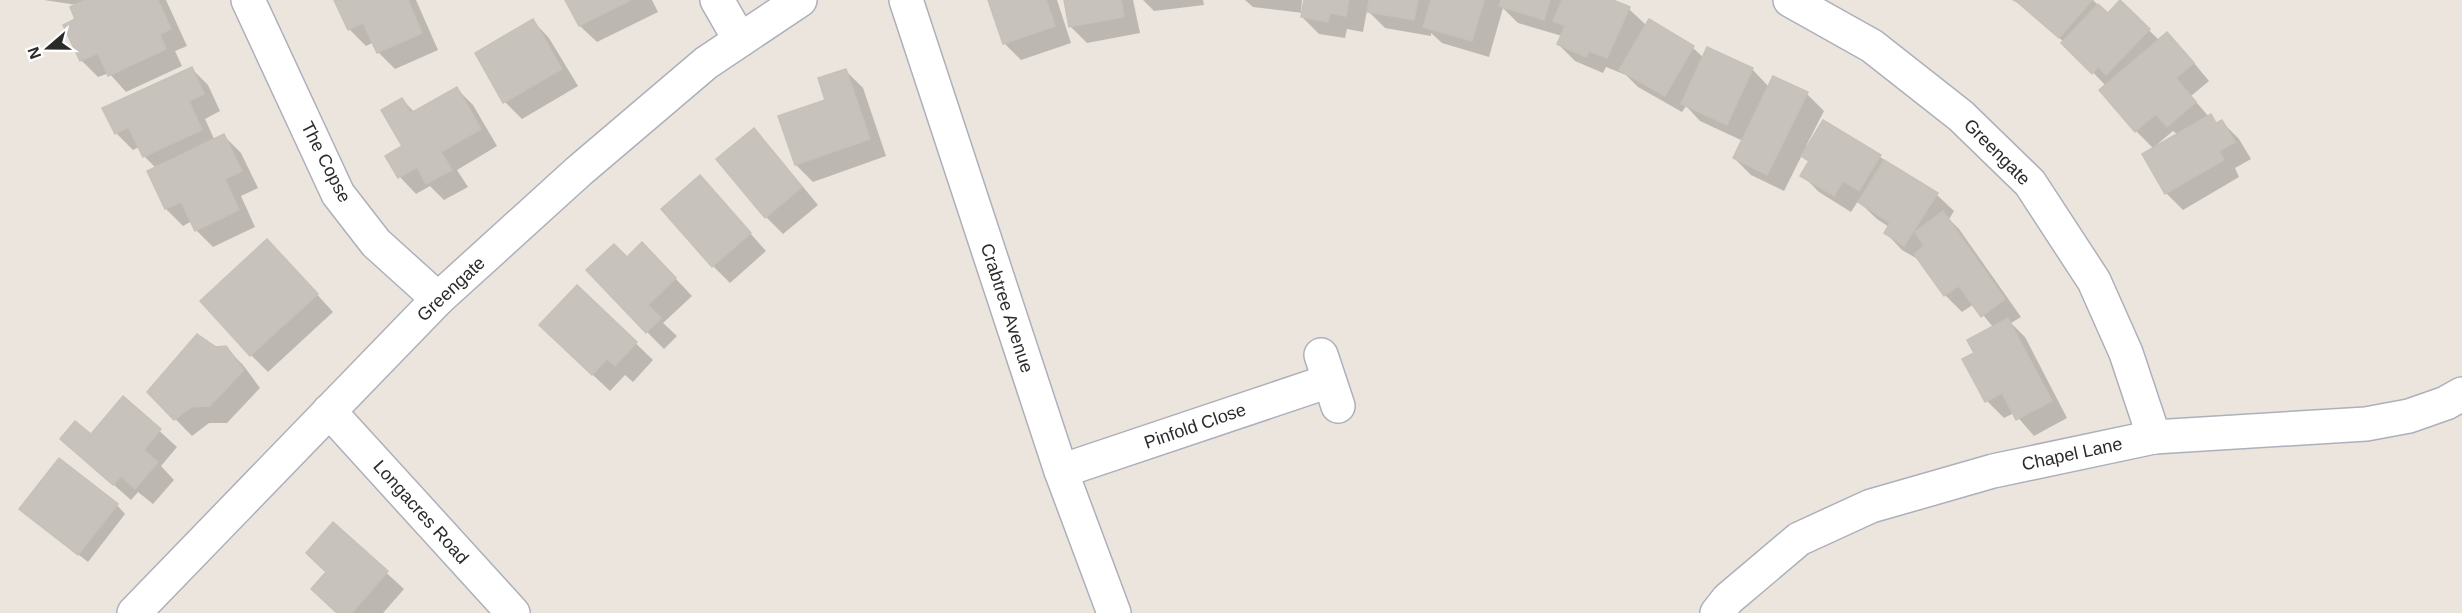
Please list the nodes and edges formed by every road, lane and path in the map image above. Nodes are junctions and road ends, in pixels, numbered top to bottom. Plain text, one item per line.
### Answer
1 (248, 0) edge
2 (717, 0) edge
3 (800, 0) edge
4 (906, 0) edge
5 (1790, 0) edge
6 (740, 40) junction
7 (438, 299) junction
8 (1330, 380) dead end
9 (2462, 394) edge
10 (329, 411) junction
11 (2154, 437) junction
12 (1060, 471) junction
13 (134, 613) edge
14 (513, 613) edge
15 (1114, 613) edge
16 (1717, 613) edge

1 - 7 street, The Copse
2 - 6 street
3 - 6 street, Greengate
4 - 12 street, Crabtree Avenue
5 - 11 street, Greengate
6 - 7 street, Greengate
7 - 10 street, Greengate
8 - 12 street, Pinfold Close
9 - 11 street, Chapel Lane
10 - 13 street, Greengate
10 - 14 street, Longacres Road
11 - 16 street, Chapel Lane
12 - 15 street, Crabtree Avenue

